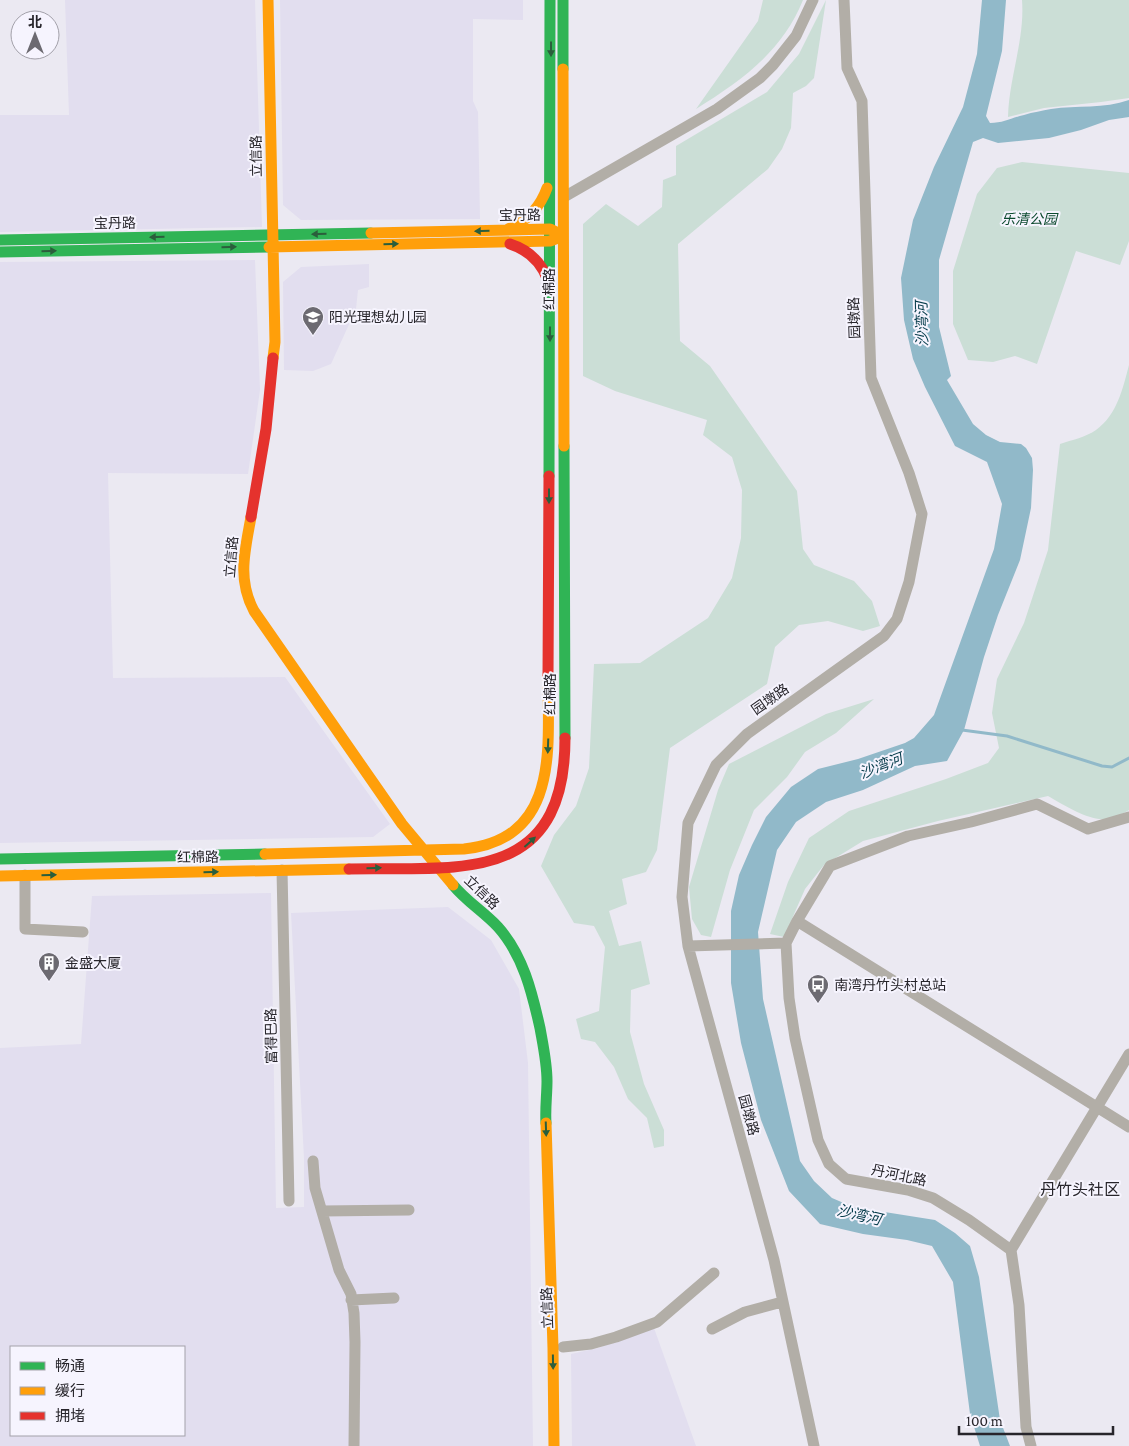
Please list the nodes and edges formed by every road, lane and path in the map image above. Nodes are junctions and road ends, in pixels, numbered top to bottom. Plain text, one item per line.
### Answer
1 (268, 0) edge
2 (550, 0) edge
3 (563, 0) edge
4 (813, 0) edge
5 (844, 0) edge
6 (550, 176) junction
7 (564, 197) junction
8 (550, 235) junction
9 (564, 235) junction
10 (504, 236) junction
11 (0, 240) edge
12 (273, 241) junction
13 (0, 252) edge
14 (550, 288) junction
15 (1129, 817) edge
16 (424, 851) junction
17 (0, 860) edge
18 (438, 867) junction
19 (282, 870) junction
20 (25, 875) junction
21 (0, 876) edge
22 (797, 921) junction
23 (83, 932) dead end
24 (786, 943) junction
25 (688, 946) junction
26 (1129, 1054) edge
27 (1098, 1107) junction
28 (1129, 1127) edge
29 (313, 1161) dead end
30 (553, 1192) junction
31 (289, 1201) dead end
32 (322, 1210) junction
33 (408, 1210) dead end
34 (1012, 1250) junction
35 (714, 1273) dead end
36 (394, 1298) dead end
37 (352, 1300) junction
38 (782, 1302) junction
39 (712, 1329) dead end
40 (563, 1347) junction
41 (559, 1410) junction
42 (354, 1446) edge
43 (554, 1446) edge
44 (564, 1446) edge
45 (814, 1446) edge
46 (1031, 1446) edge

1 - 12 main road, 立信路
2 -> 6 main road, 红棉路
3 - 7 main road, 红棉路
4 - 7 street
5 - 25 street, 园墩路
6 - 8 main road, 红棉路
6 - 10 main road
7 - 9 main road, 红棉路
8 - 9 main road, 宝丹路
8 - 10 main road, 宝丹路
8 - 14 main road, 红棉路
18 -> 9 main road, 红棉路
10 - 12 main road, 宝丹路
10 - 14 main road
12 -> 11 main road, 宝丹路
13 -> 12 main road, 宝丹路
12 - 16 main road, 立信路
14 -> 16 main road, 红棉路
15 - 22 street
16 - 17 main road, 红棉路
16 - 18 main road, 立信路
19 -> 18 main road, 红棉路
18 - 30 main road, 立信路
20 -> 19 main road, 红棉路
19 - 31 street, 富得巴路
20 - 21 main road, 红棉路
20 - 23 street
22 - 24 street
22 - 27 street
24 - 25 street
24 - 34 street, 丹河北路
25 - 38 street, 园墩路
26 - 27 street
27 - 28 street
27 - 34 street
29 - 32 street
30 - 40 main road, 立信路
30 -> 41 main road, 立信路
32 - 33 street
32 - 37 street
34 - 46 street
35 - 40 street
36 - 37 street
37 - 42 street
38 - 39 street
38 - 45 street, 园墩路
40 - 41 main road, 立信路
41 - 43 main road, 立信路
41 - 44 main road, 立信路

